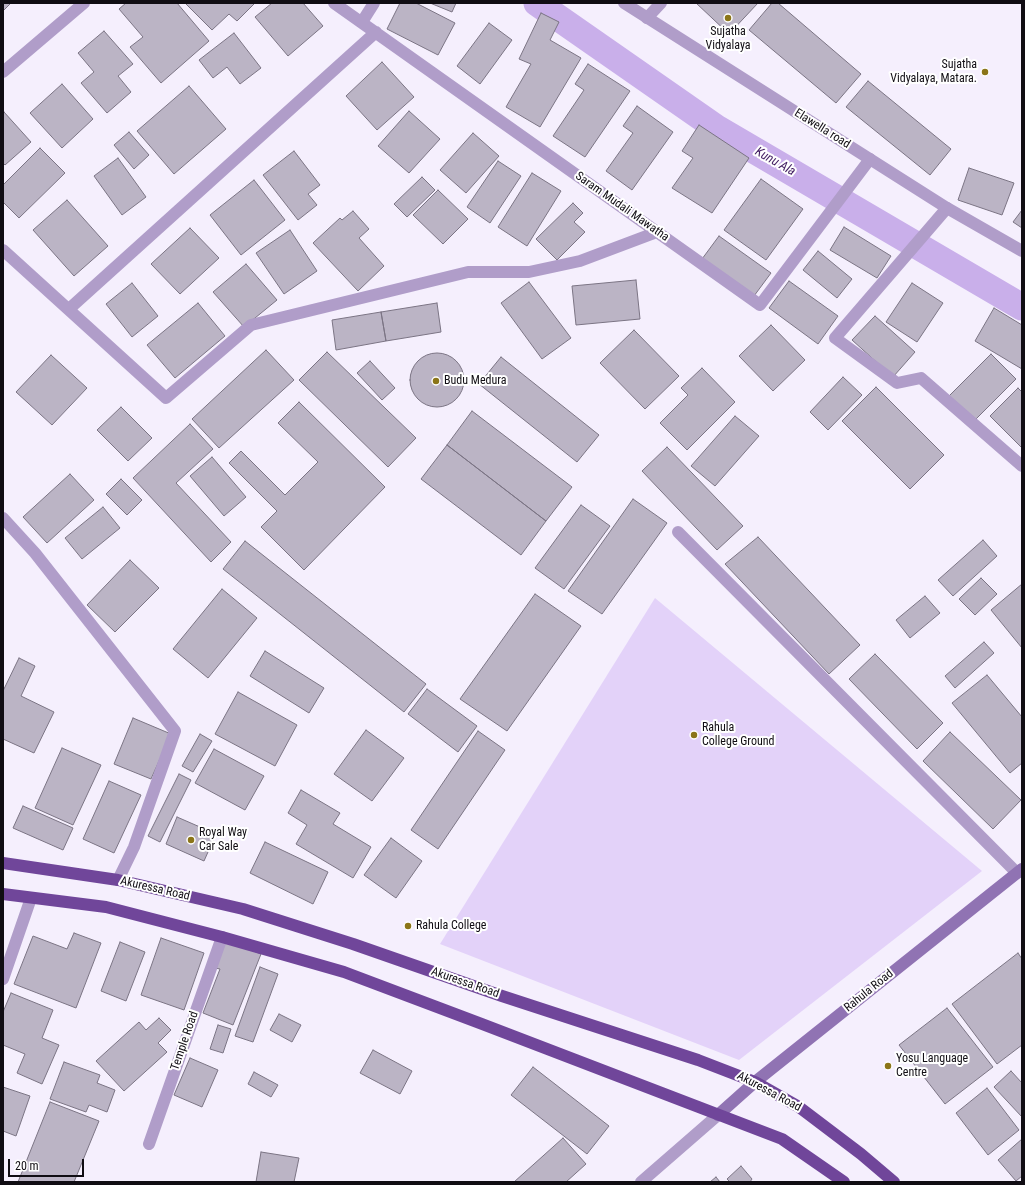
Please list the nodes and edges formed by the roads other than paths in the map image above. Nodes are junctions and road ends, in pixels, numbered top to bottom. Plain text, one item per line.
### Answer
1 (84, 3) edge
2 (334, 3) edge
3 (374, 3) edge
4 (624, 3) edge
5 (661, 3) edge
6 (648, 18) junction
7 (362, 22) junction
8 (376, 32) junction
9 (3, 72) edge
10 (870, 159) junction
11 (947, 208) junction
12 (657, 232) junction
13 (3, 250) edge
14 (1022, 251) edge
15 (69, 309) junction
16 (1022, 466) edge
17 (3, 518) edge
18 (678, 532) dead end
19 (3, 863) edge
20 (1020, 871) edge
21 (118, 880) junction
22 (3, 894) edge
23 (31, 898) junction
24 (222, 937) junction
25 (3, 979) edge
26 (755, 1082) junction
27 (718, 1115) junction
28 (149, 1144) dead end
29 (641, 1182) edge
30 (844, 1182) edge
31 (894, 1182) edge

1 - 9 street
2 - 7 street, Saram Mudali Mawatha
3 - 7 street
4 - 6 street, Elawella road
5 - 6 street
6 - 10 street, Elawella road
7 - 8 street, Saram Mudali Mawatha
8 - 12 street, Saram Mudali Mawatha
8 - 15 street
10 - 11 street, Elawella road
10 - 12 street, Saram Mudali Mawatha
11 - 14 street, Elawella road
11 - 16 street
12 - 15 street
13 - 15 street
17 - 21 street
18 - 20 street
19 - 21 highway, Akuressa Road
20 - 26 main road, Rahula Road
21 - 26 highway, Akuressa Road
22 - 23 highway
23 - 24 highway
23 - 25 street
24 - 27 highway
24 - 28 street, Temple Road
26 - 27 main road, Rahula Road
26 - 31 highway, Akuressa Road
27 - 29 street
27 - 30 highway

